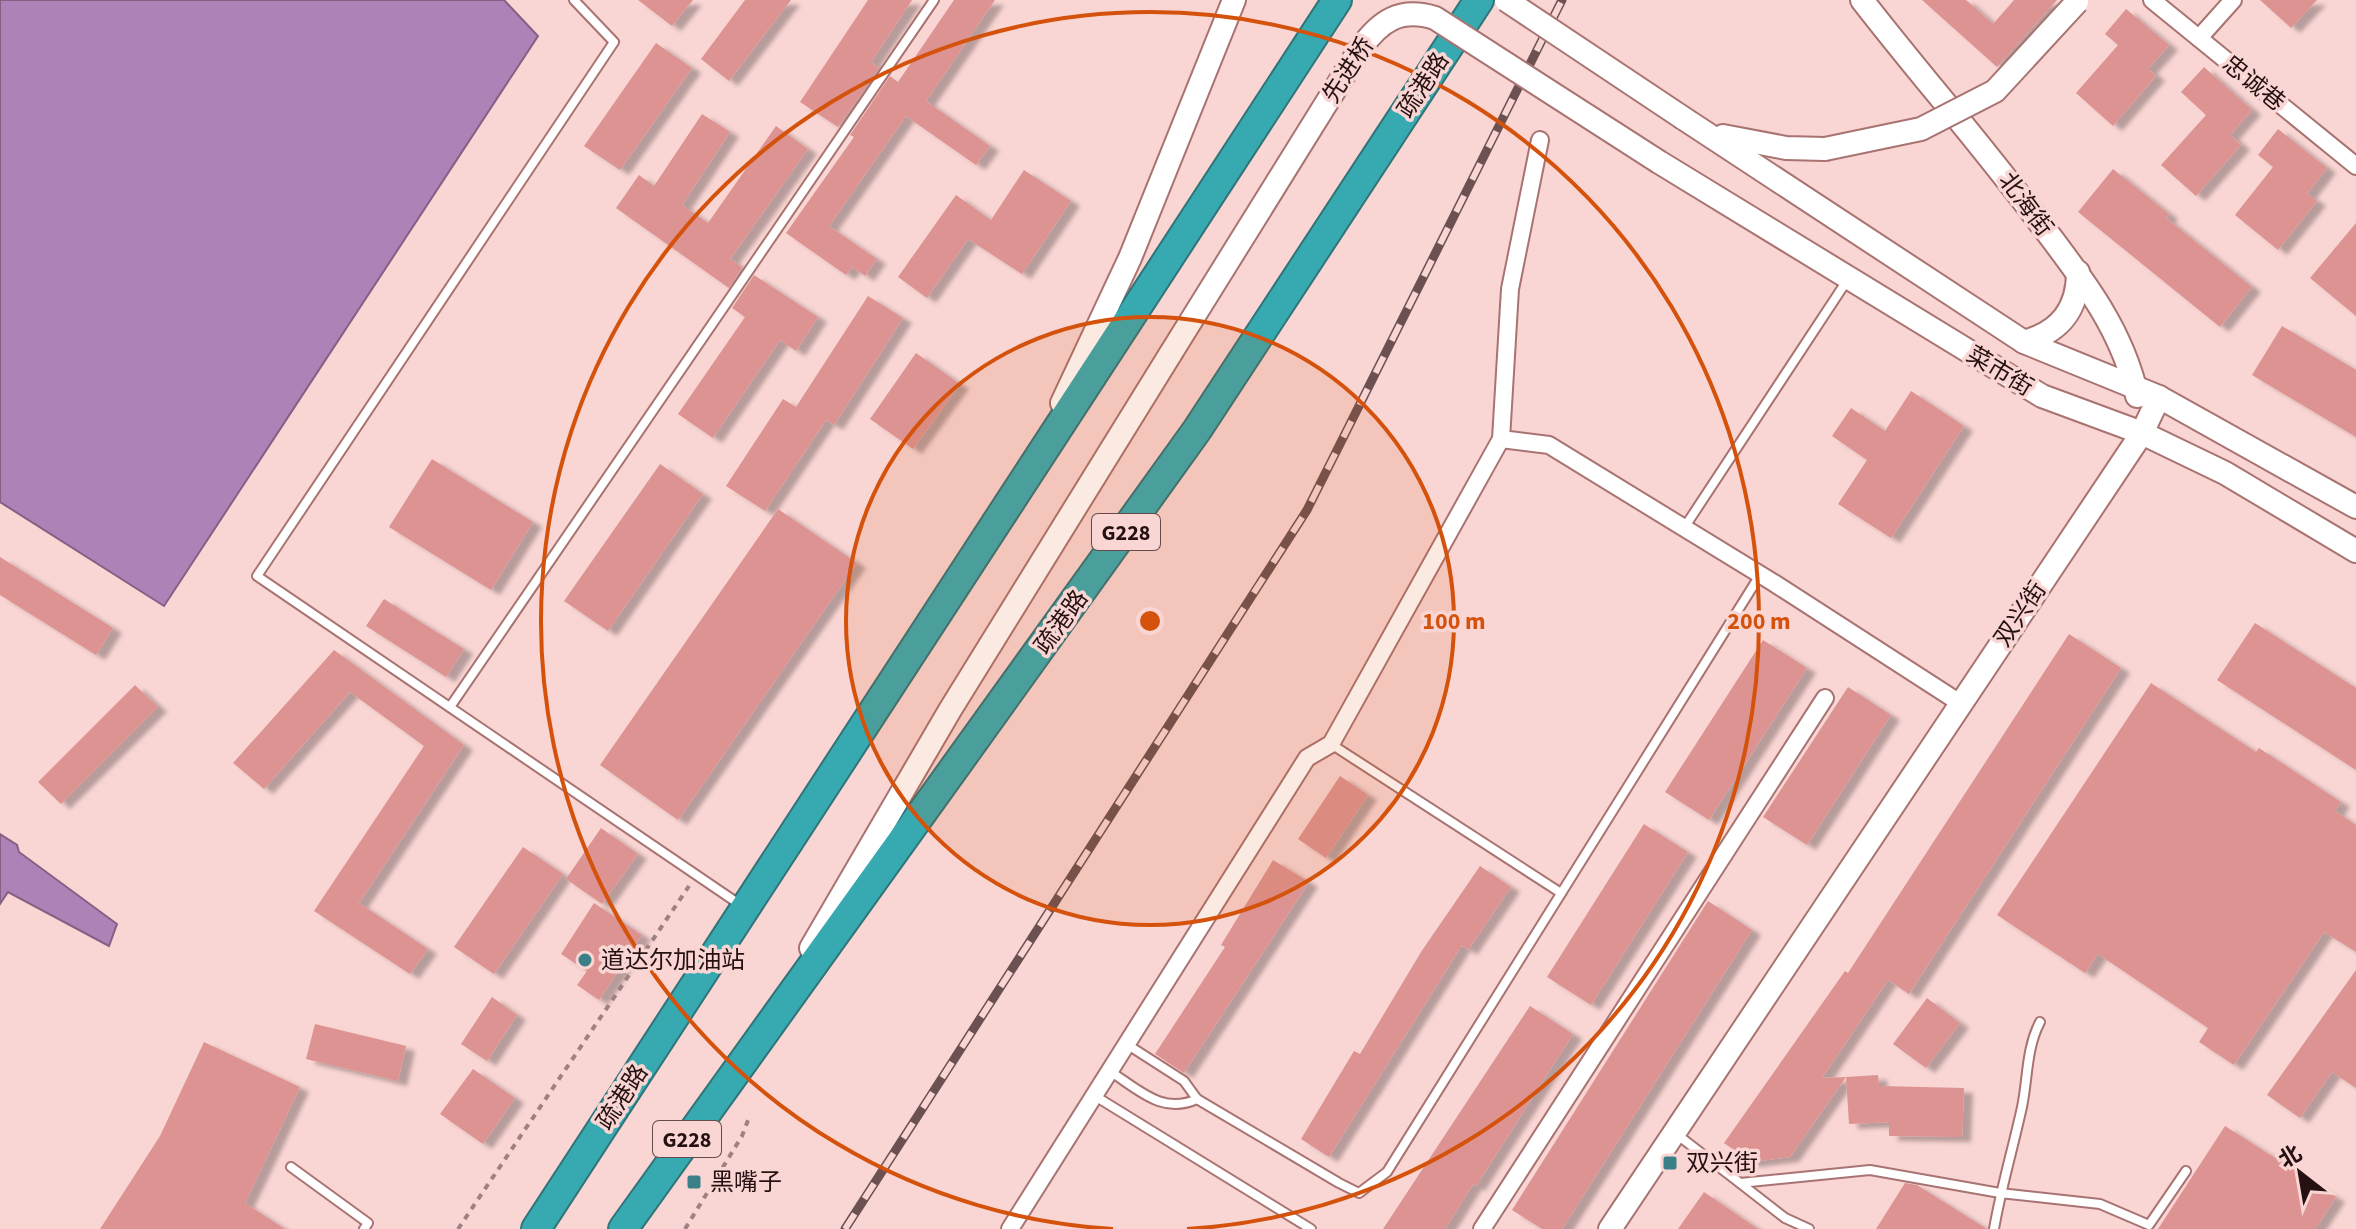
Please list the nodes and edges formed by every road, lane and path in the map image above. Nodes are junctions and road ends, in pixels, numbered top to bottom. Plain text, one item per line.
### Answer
1 (574, 0) edge
2 (934, 0) edge
3 (1234, 0) edge
4 (1337, 0) edge
5 (1479, 0) edge
6 (1506, 0) edge
7 (1862, 0) edge
8 (2152, 0) edge
9 (2233, 0) edge
10 (2078, 1) edge
11 (2199, 38) junction
12 (1703, 130) junction
13 (1540, 140) dead end
14 (1659, 162) joint
15 (2356, 166) edge
16 (2078, 272) junction
17 (1848, 278) junction
18 (2024, 342) junction
19 (2135, 385) junction
20 (2159, 397) junction
21 (2142, 433) junction
22 (1501, 439) junction
23 (1026, 476) junction
24 (2356, 507) edge
25 (1684, 528) junction
26 (2356, 551) edge
27 (1760, 574) junction
28 (1825, 698) dead end
29 (1960, 703) junction
30 (450, 707) junction
31 (1331, 744) junction
32 (696, 874) junction
33 (1561, 893) junction
34 (745, 908) junction
35 (2040, 1022) dead end
36 (1128, 1045) junction
37 (752, 1050) junction
38 (1111, 1072) junction
39 (1095, 1096) junction
40 (1197, 1099) junction
41 (750, 1115) dead end
42 (1674, 1132) junction
43 (291, 1167) dead end
44 (2186, 1171) dead end
45 (1740, 1183) junction
46 (2000, 1193) junction
47 (364, 1229) edge
48 (458, 1229) edge
49 (536, 1229) edge
50 (623, 1229) edge
51 (685, 1229) edge
52 (1010, 1229) edge
53 (1311, 1229) edge
54 (1482, 1229) edge
55 (1610, 1229) edge
56 (1809, 1229) edge
57 (1994, 1229) edge

1 - 30 lane
2 - 30 lane
3 - 23 main road
4 - 23 highway, 疏港路
5 - 37 highway, 疏港路 / G228
6 - 12 main road, 菜市街, bridge
7 - 16 main road, 北海街
8 - 11 street, 忠诚巷
9 - 11 street
10 - 12 main road, bridge
11 - 15 street, 忠诚巷
12 - 18 main road, 菜市街
13 - 22 street
14 - 17 main road, 菜市街
14 - 37 main road, 先进桥, bridge
16 - 18 main road
16 - 19 main road, 北海街
17 - 21 main road, 菜市街
17 - 25 lane
18 - 19 main road, 菜市街
19 - 20 main road, 菜市街
19 - 21 main road, 北海街
20 - 21 main road, 双兴街
20 - 24 main road, 菜市街
21 - 26 main road, 菜市街
21 - 29 main road, 双兴街
22 - 25 street
22 - 31 street
23 - 34 highway, 疏港路
25 - 27 street
27 - 29 street
27 - 33 lane
28 - 54 street
29 - 42 main road, 双兴街
30 - 32 lane
31 - 33 lane
31 - 36 street
32 - 34 lane
32 - 48 path
33 - 40 lane
34 - 49 highway, 疏港路
35 - 46 lane
36 - 38 street
36 - 40 lane
37 - 50 highway, 疏港路 / G228
38 - 39 street
38 - 40 lane
39 - 52 street
39 - 53 lane
41 - 51 path
42 - 45 lane
42 - 55 main road, 双兴街
43 - 47 lane
44 - 46 lane
45 - 46 lane
45 - 56 lane
46 - 57 lane

